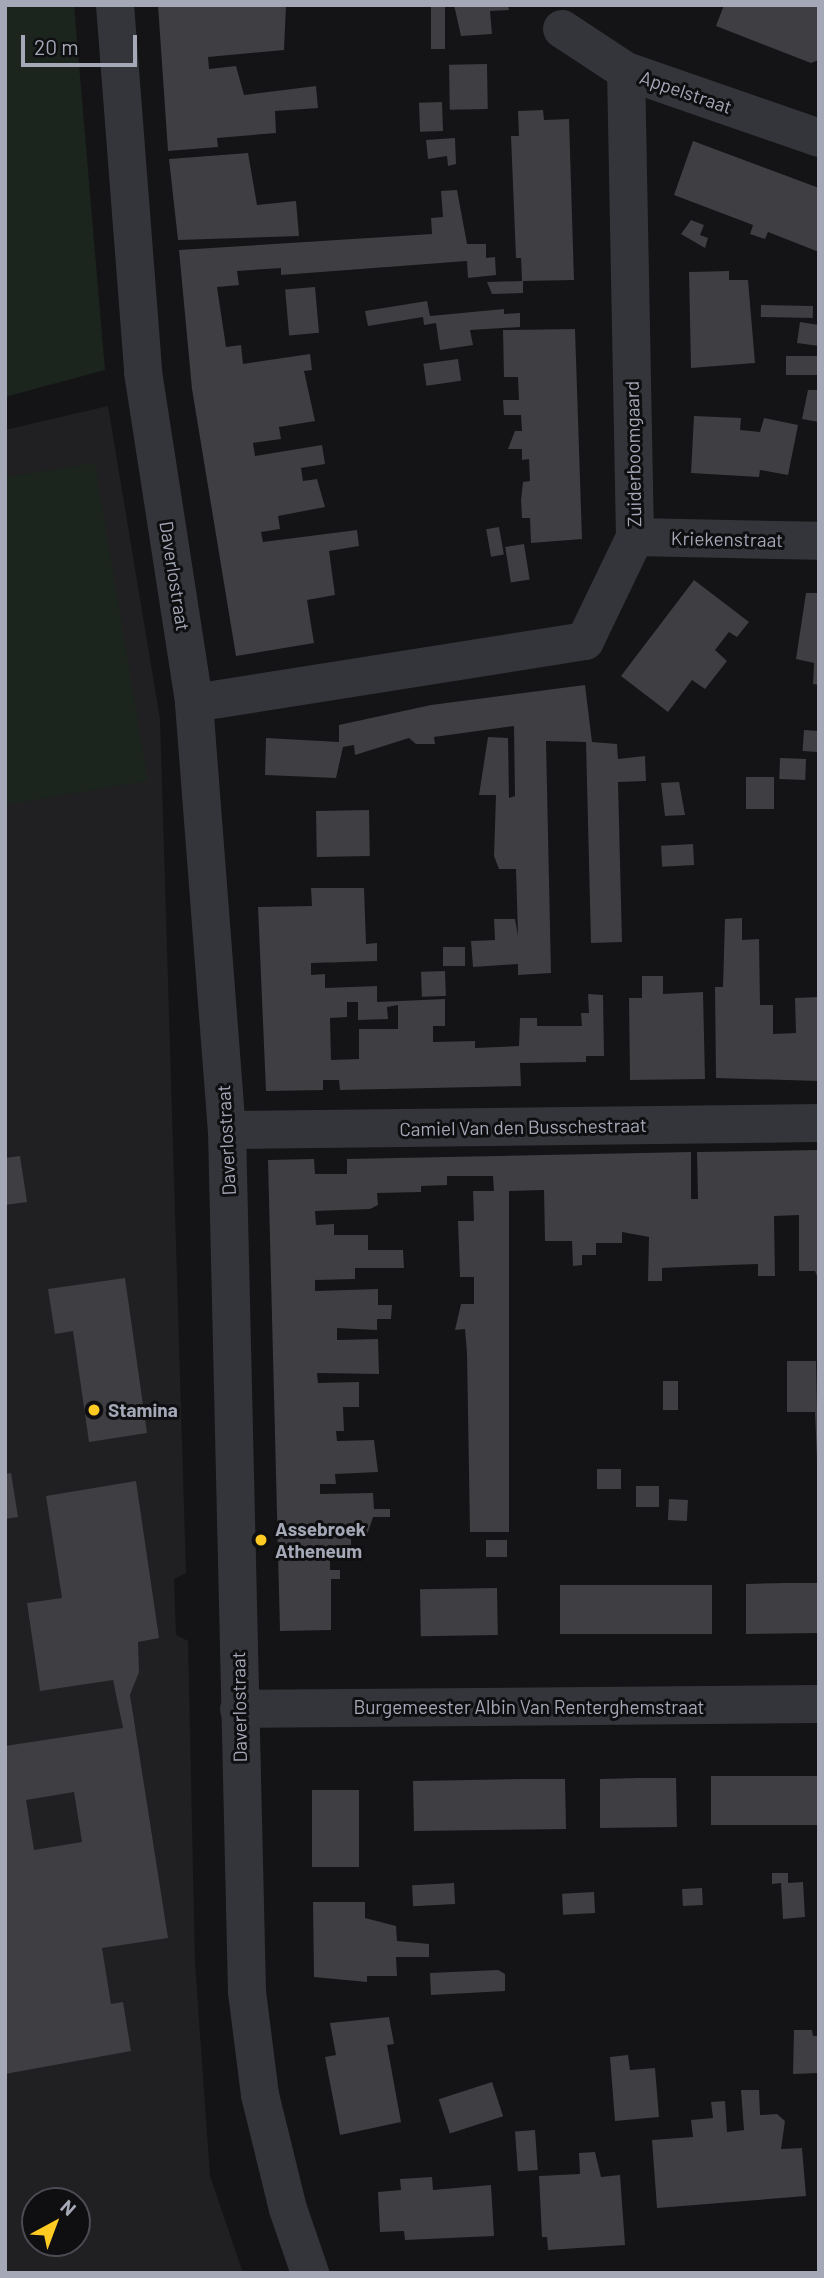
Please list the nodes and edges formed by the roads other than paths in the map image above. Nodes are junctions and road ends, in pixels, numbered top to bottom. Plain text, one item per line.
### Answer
1 (115, 5) edge
2 (562, 29) dead end
3 (626, 71) junction
4 (819, 138) edge
5 (635, 537) junction
6 (819, 541) edge
7 (194, 703) junction
8 (819, 1123) edge
9 (227, 1130) junction
10 (819, 1704) edge
11 (239, 1709) junction
12 (310, 2273) edge

1 - 7 street, Daverlostraat
2 - 3 street, Appelstraat
3 - 4 street, Appelstraat
3 - 5 street, Zuiderboomgaard
5 - 6 street, Kriekenstraat
5 - 7 street, Zuiderboomgaard
7 - 9 street, Daverlostraat
8 - 9 street, Camiel Van den Busschestraat
9 - 11 street, Daverlostraat
10 - 11 street, Burgemeester Albin Van Renterghemstraat
11 - 12 street, Daverlostraat

